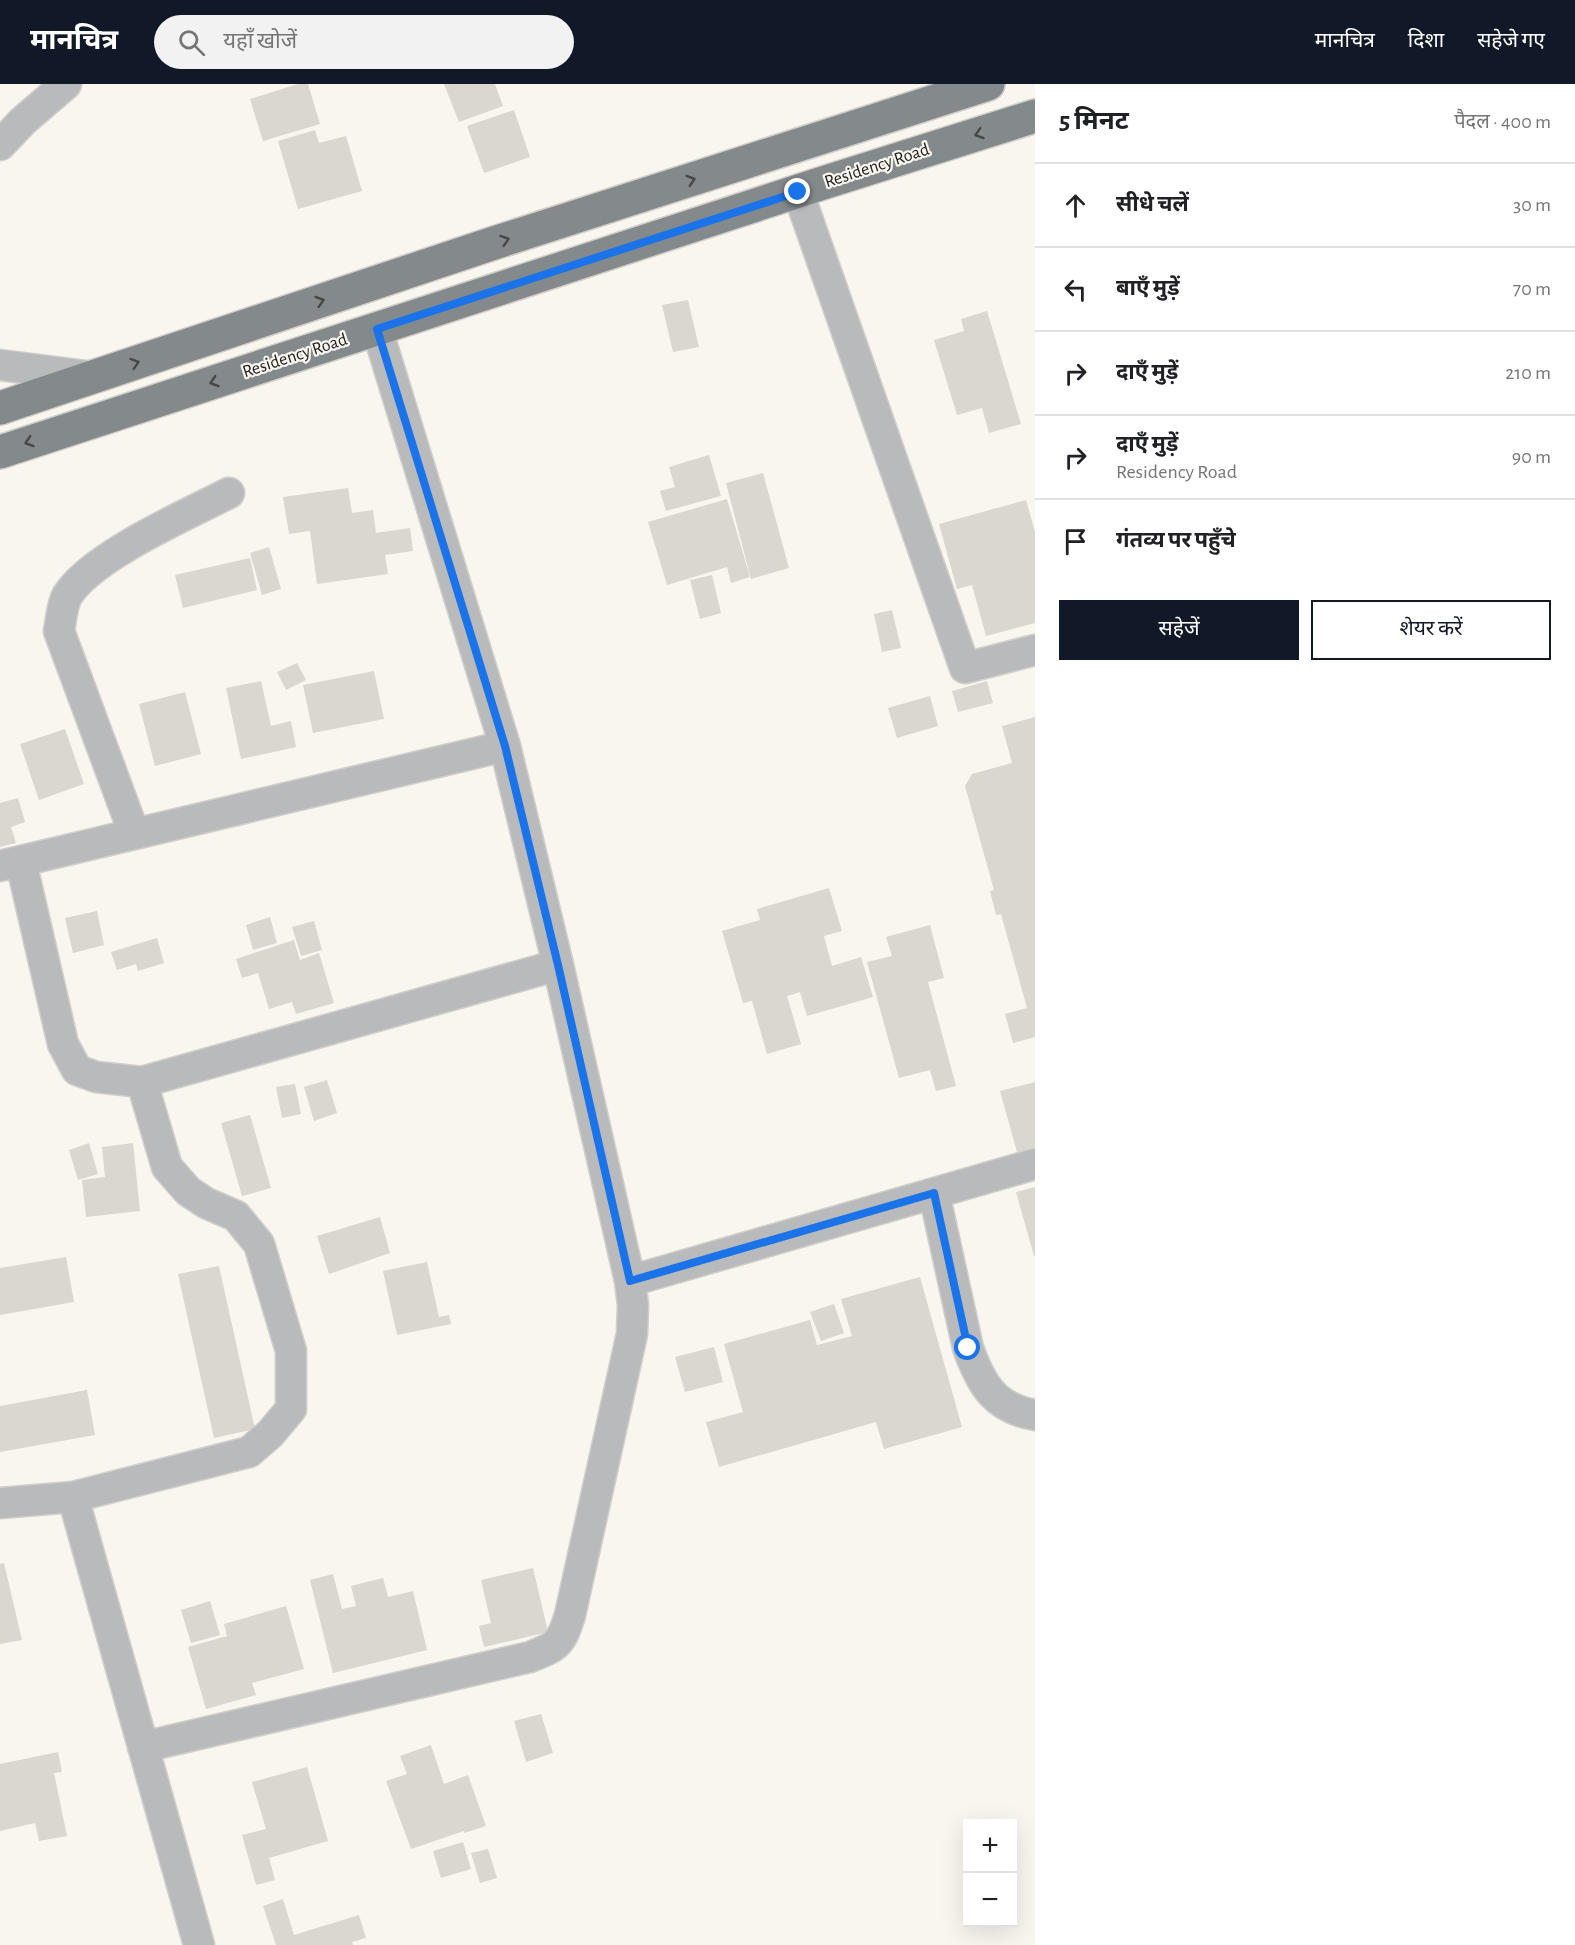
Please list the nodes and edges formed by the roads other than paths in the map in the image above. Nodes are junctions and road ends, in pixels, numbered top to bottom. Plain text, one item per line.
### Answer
1 (66, 84) edge
2 (988, 84) edge
3 (1035, 116) edge
4 (0, 145) edge
5 (798, 192) junction
6 (377, 329) junction
7 (0, 364) edge
8 (94, 377) junction
9 (0, 408) edge
10 (0, 452) edge
11 (229, 493) dead end
12 (1035, 650) edge
13 (505, 746) junction
14 (134, 833) junction
15 (10, 864) edge
16 (558, 965) junction
17 (142, 1082) junction
18 (1035, 1164) edge
19 (934, 1193) junction
20 (630, 1281) junction
21 (1035, 1415) edge
22 (73, 1497) junction
23 (0, 1503) edge
24 (143, 1747) junction
25 (198, 1945) edge

1 - 4 street
8 -> 2 main road
3 -> 5 main road, Residency Road
5 - 6 main road, Residency Road
5 - 12 street
6 -> 10 main road, Residency Road
6 - 13 street
7 - 8 street
8 - 9 main road
11 - 14 street
13 - 14 street
13 - 16 street
14 - 15 street
15 - 17 street
16 - 17 street
16 - 20 street
17 - 22 street
18 - 19 street
19 - 20 street
19 - 21 street
20 - 24 street
22 - 23 street
22 - 24 street
24 - 25 street

